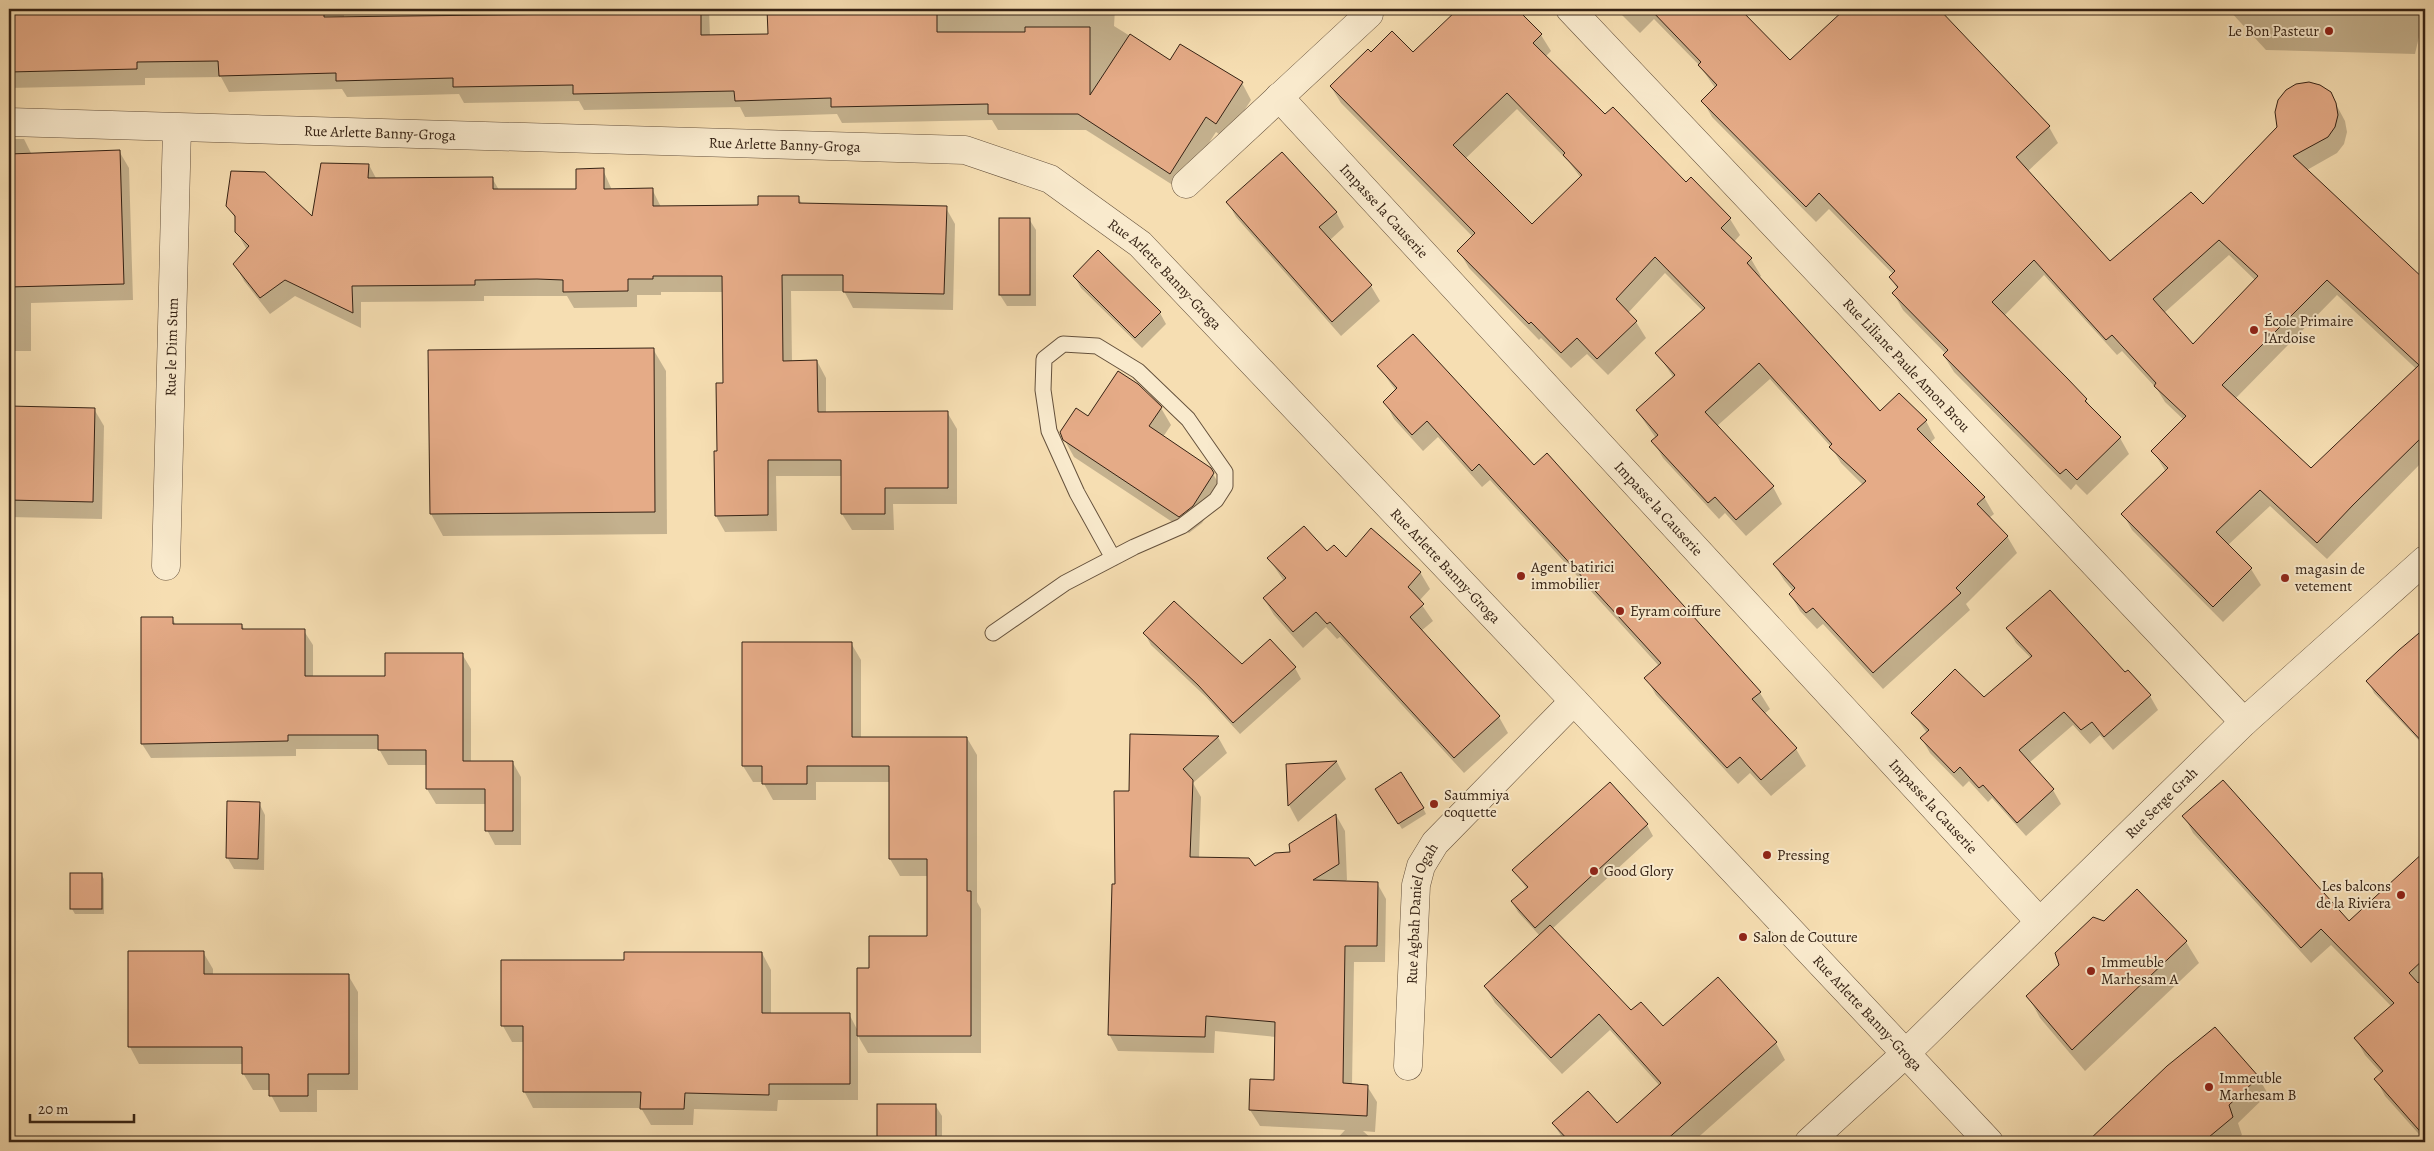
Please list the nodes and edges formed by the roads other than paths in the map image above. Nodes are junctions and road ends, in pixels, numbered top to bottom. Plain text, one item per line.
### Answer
1 (1570, 9) edge
2 (1369, 14) dead end
3 (1279, 97) junction
4 (9, 122) edge
5 (177, 128) junction
6 (1186, 184) dead end
7 (1113, 558) junction
8 (2425, 560) edge
9 (166, 566) dead end
10 (993, 633) dead end
11 (1574, 700) junction
12 (2244, 722) junction
13 (2039, 921) junction
14 (1905, 1054) junction
15 (1408, 1066) dead end
16 (1809, 1142) edge
17 (1988, 1142) edge

1 - 12 street, Rue Liliane Paule Amon Brou
2 - 3 street
3 - 6 street
3 - 13 street, Impasse la Causerie
4 - 5 street, Rue Arlette Banny-Groga
5 - 9 street, Rue le Dim Sum
5 - 11 street, Rue Arlette Banny-Groga
7 - 7 lane
7 - 10 lane
8 - 12 street, Rue Serge Grah
11 - 14 street, Rue Arlette Banny-Groga
11 - 15 street, Rue Agbah Daniel Ogah
12 - 13 street, Rue Serge Grah
13 - 14 street, Rue Serge Grah
14 - 16 street, Rue Serge Grah
14 - 17 street, Rue Arlette Banny-Groga

